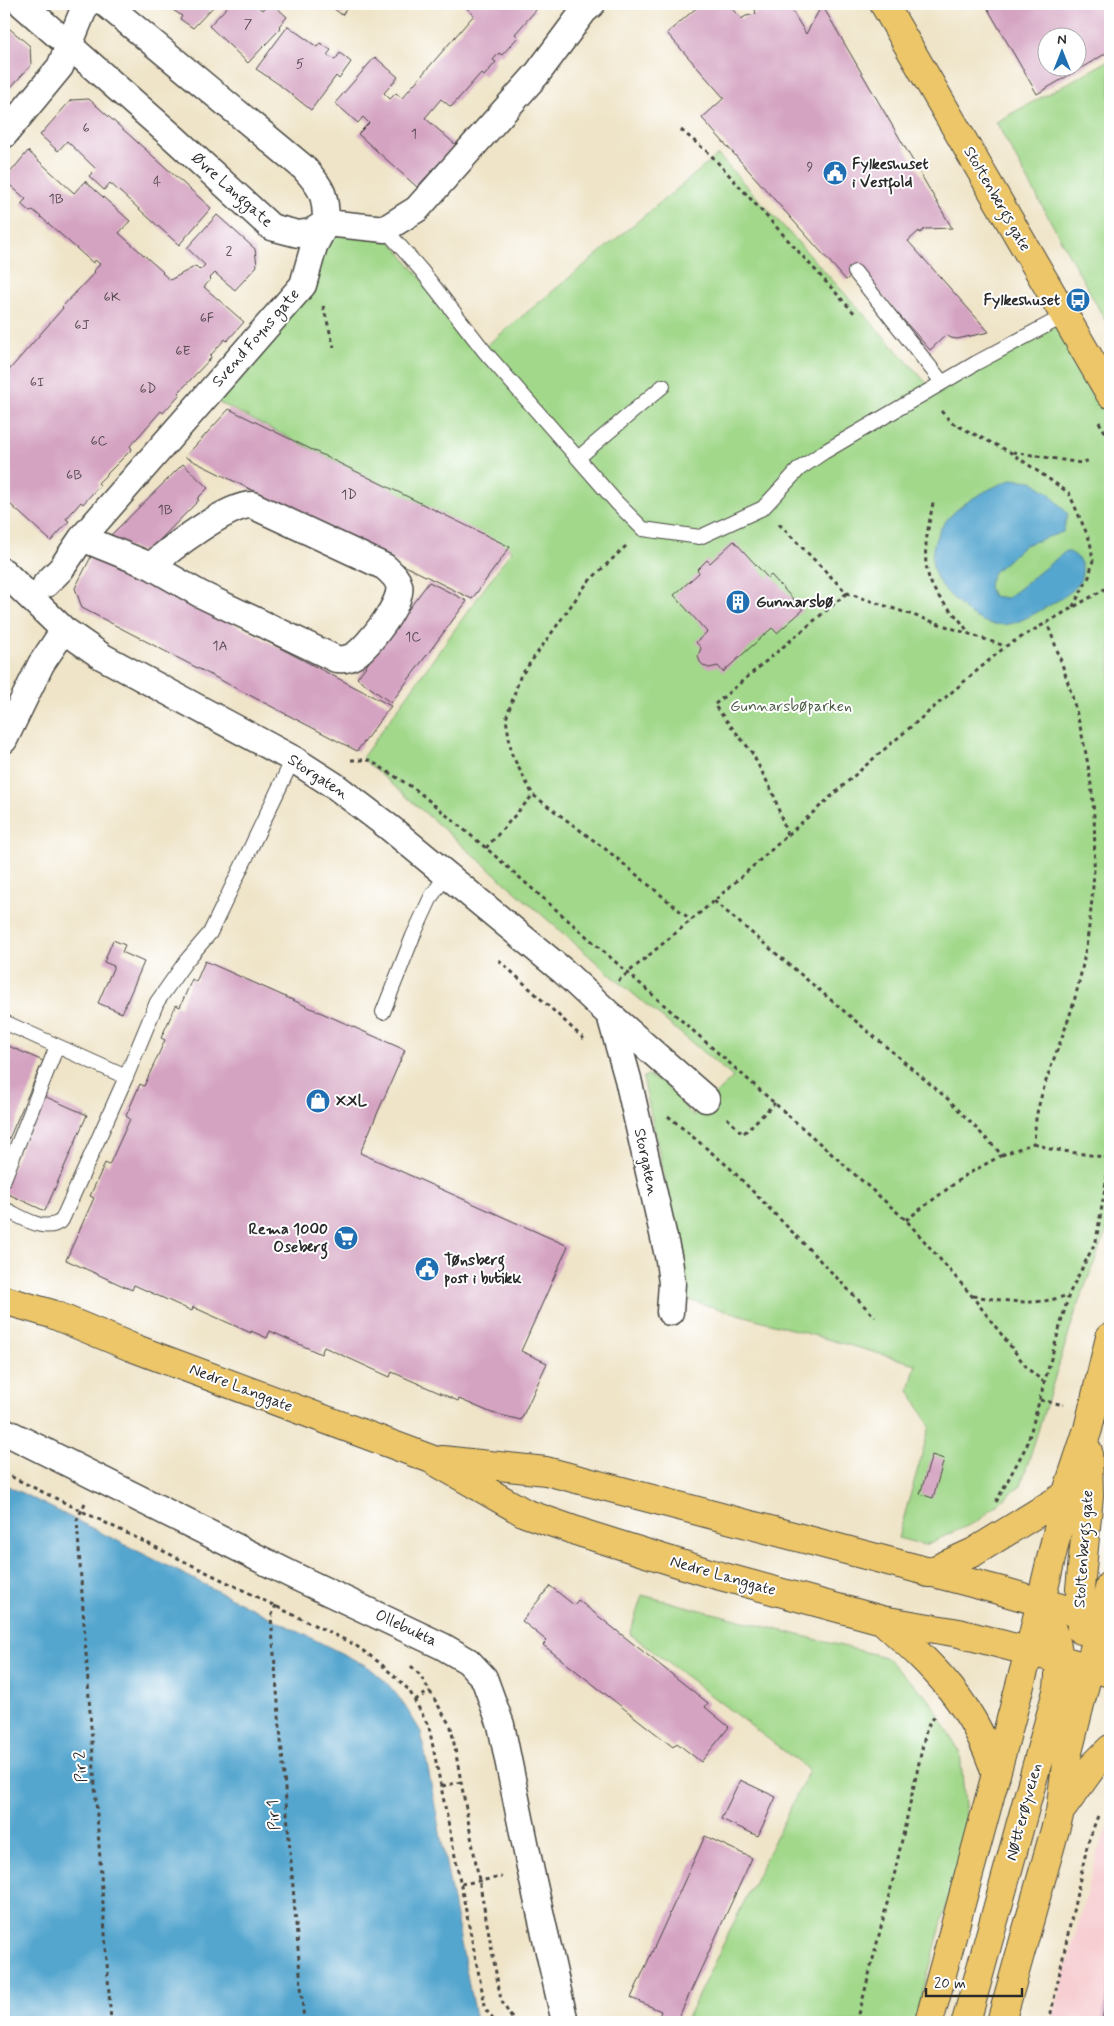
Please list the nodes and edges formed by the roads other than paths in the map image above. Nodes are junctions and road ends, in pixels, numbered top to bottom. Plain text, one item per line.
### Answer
1 (22, 4) edge
2 (86, 4) edge
3 (106, 4) edge
4 (884, 4) edge
5 (584, 6) edge
6 (70, 46) junction
7 (4, 135) edge
8 (326, 223) junction
9 (385, 229) junction
10 (855, 272) dead end
11 (1064, 316) junction
12 (942, 382) junction
13 (663, 386) dead end
14 (1110, 394) edge
15 (578, 458) junction
16 (82, 538) junction
17 (151, 566) junction
18 (4, 572) edge
19 (46, 584) dead end
20 (64, 630) junction
21 (4, 740) edge
22 (293, 759) junction
23 (447, 874) junction
24 (383, 1012) dead end
25 (610, 1015) junction
26 (4, 1022) edge
27 (57, 1046) junction
28 (126, 1077) junction
29 (706, 1099) road end
30 (4, 1179) edge
31 (4, 1209) edge
32 (4, 1284) edge
33 (4, 1300) edge
34 (670, 1312) dead end
35 (52, 1314) junction
36 (1110, 1337) edge
37 (1088, 1430) junction
38 (4, 1431) edge
39 (432, 1458) junction
40 (1066, 1495) junction
41 (928, 1572) junction
42 (1110, 1585) edge
43 (1040, 1603) junction
44 (1097, 1618) edge
45 (882, 1620) junction
46 (1029, 1652) junction
47 (1060, 1659) junction
48 (1100, 1671) edge
49 (1110, 1749) edge
50 (996, 1775) junction
51 (1060, 1812) junction
52 (565, 2022) edge
53 (929, 2022) edge
54 (966, 2022) edge
55 (1001, 2022) edge

1 - 6 street, Øvre Langgate
2 - 6 street
3 - 8 street
4 - 11 main road, Stoltenbergs gate
5 - 9 street
6 - 7 street
6 - 8 street, Øvre Langgate
8 - 9 street
8 - 16 street, Svend Foyns gate
9 - 15 lane
10 - 12 lane
11 - 12 lane
11 - 14 main road, Stoltenbergs gate
12 - 15 lane
13 - 15 lane
16 - 17 street
16 - 19 street, Svend Foyns gate
17 - 17 street
18 - 20 street, Storgaten
20 - 21 street
20 - 22 street, Storgaten
22 - 23 street, Storgaten
22 - 28 lane
23 - 24 lane
23 - 25 street, Storgaten
25 - 29 street, Storgaten
25 - 34 street, Storgaten
26 - 27 lane
27 - 28 lane
27 - 30 lane
28 - 31 lane
32 - 35 main road, Nedre Langgate
33 - 35 main road, Nedre Langgate
35 - 39 main road, Nedre Langgate
36 - 37 main road, Stoltenbergs gate
37 - 40 main road, Stoltenbergs gate
37 - 44 main road, Stoltenbergs gate
38 - 52 street, Ollebukta
39 - 41 main road, Nedre Langgate
39 - 45 main road, Nedre Langgate
40 - 41 main road
40 - 43 main road, Stoltenbergs gate
41 - 43 main road, Nedre Langgate
42 - 44 main road, Stoltenbergs gate
43 - 44 main road, Nedre Langgate
43 - 46 main road, Stoltenbergs gate
43 - 47 main road, Nøtterøyveien
44 - 48 main road, Nøtterøyveien
45 - 46 main road, Nedre Langgate
45 - 50 main road
46 - 47 main road, Nedre Langgate
46 - 50 main road
47 - 48 main road, Nedre Langgate
47 - 54 main road, Nøtterøyveien
48 - 51 main road, Nøtterøyveien
49 - 51 main road
50 - 53 main road
51 - 55 main road, Nøtterøyveien

